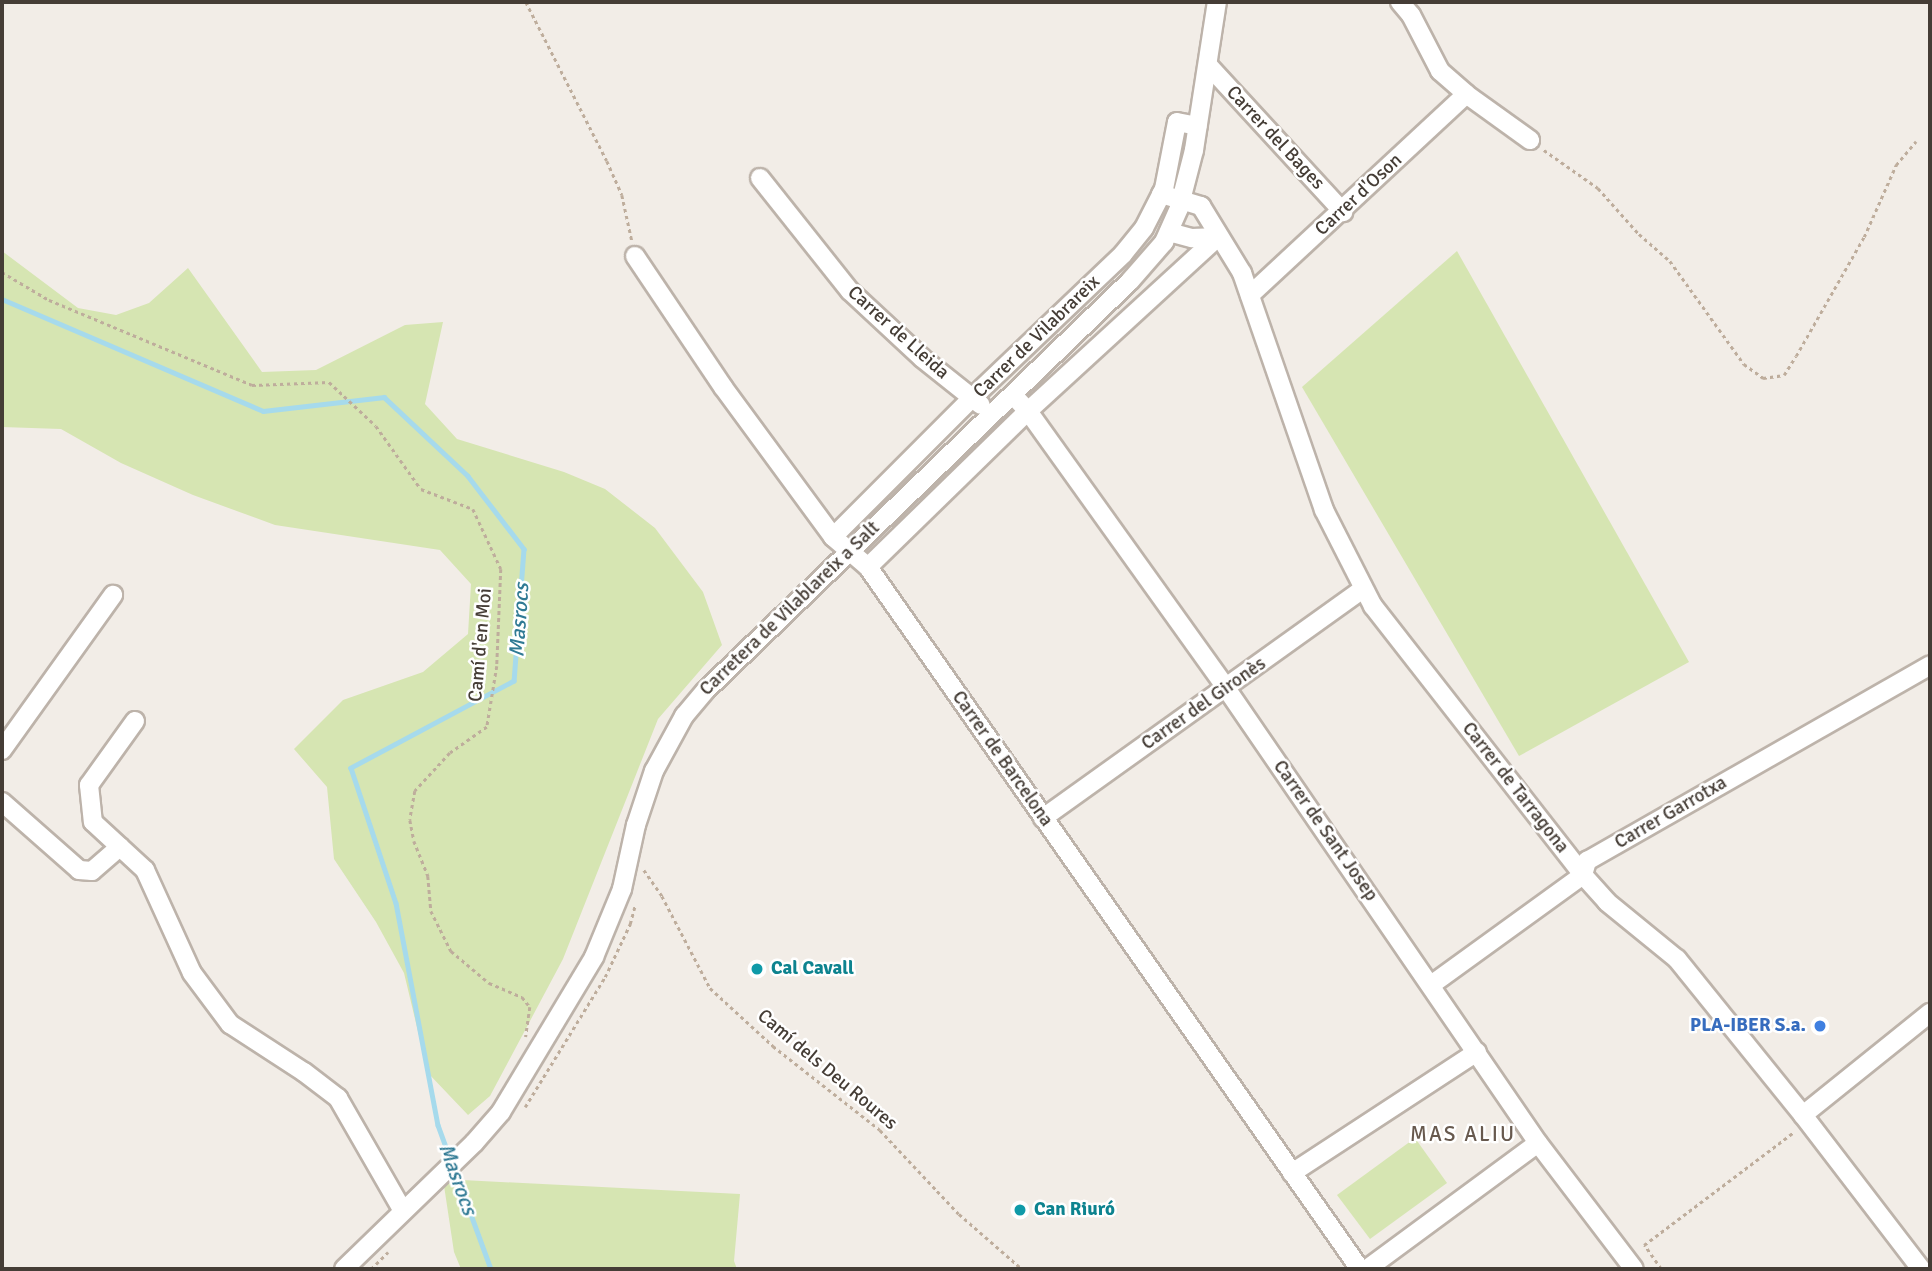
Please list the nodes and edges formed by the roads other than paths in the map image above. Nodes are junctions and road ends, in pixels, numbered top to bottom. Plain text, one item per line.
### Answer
1 (1217, 2) edge
2 (1400, 2) edge
3 (1208, 65) junction
4 (1466, 94) junction
5 (1198, 126) junction
6 (1530, 140) road end
7 (1190, 166) junction
8 (760, 178) dead end
9 (1161, 194) junction
10 (1181, 202) junction
11 (1201, 206) junction
12 (1343, 212) junction
13 (1169, 232) junction
14 (1218, 237) junction
15 (635, 256) road end
16 (1250, 295) junction
17 (1013, 395) junction
18 (972, 398) junction
19 (1028, 411) junction
20 (992, 414) junction
21 (833, 537) junction
22 (850, 551) junction
23 (868, 567) junction
24 (1363, 589) junction
25 (113, 595) dead end
26 (1930, 665) edge
27 (1226, 688) junction
28 (135, 721) dead end
29 (2, 750) edge
30 (2, 802) edge
31 (1043, 818) junction
32 (120, 846) junction
33 (1583, 875) junction
34 (1431, 985) junction
35 (1930, 1013) edge
36 (1477, 1052) junction
37 (1806, 1119) junction
38 (1538, 1143) junction
39 (1292, 1173) junction
40 (403, 1211) junction
41 (344, 1269) edge
42 (1360, 1269) edge
43 (1367, 1269) edge
44 (1633, 1269) edge
45 (1921, 1269) edge

1 - 3 street, Carretera de Vilablareix a Salt
2 - 4 street
3 - 5 street, Carretera de Vilablareix a Salt
3 - 12 street, Carrer del Bages
4 - 6 street
4 - 12 street, Carrer d'Oson
5 - 7 street, Carretera de Vilablareix a Salt
5 - 9 street, Carrer de Vilabrareix
7 - 10 street, Carretera de Vilablareix a Salt
7 - 11 street, Carrer de Tarragona
8 - 18 street, Carrer de Lleida
9 - 10 street
9 - 18 street, Carrer de Vilabrareix
10 - 11 street
10 - 13 street, Carretera de Vilablareix a Salt
11 - 14 street, Carrer de Tarragona
12 - 16 street, Carrer d'Oson
13 - 14 street
13 - 17 street, Carretera de Vilablareix a Salt
14 - 16 street, Carrer de Tarragona
14 - 19 street
15 - 21 street, Carrer de Barcelona
16 - 24 street, Carrer de Tarragona
17 - 19 street, Carrer de Sant Josep
17 - 20 street, Carretera de Vilablareix a Salt
18 - 20 street, Carrer de Lleida
18 - 21 street, Carrer de Vilabrareix
19 - 23 street
19 - 27 street, Carrer de Sant Josep
20 - 22 street, Carretera de Vilablareix a Salt
21 - 22 street, Carrer de Barcelona
22 - 23 street, Carrer de Barcelona
22 - 40 street, Carretera de Vilablareix a Salt
23 - 31 street, Carrer de Barcelona
24 - 27 street, Carrer del Gironès
24 - 33 street, Carrer de Tarragona
25 - 29 street
26 - 33 street, Carrer Garrotxa
27 - 31 street, Carrer del Gironès
27 - 34 street, Carrer de Sant Josep
28 - 32 street
30 - 32 street
31 - 39 street, Carrer de Barcelona
32 - 40 street
33 - 34 street, Carrer Garrotxa
33 - 37 street, Carrer de Tarragona
34 - 36 street, Carrer de Sant Josep
35 - 37 street
36 - 38 street, Carrer de Sant Josep
36 - 39 street
37 - 45 street, Carrer de Tarragona
38 - 43 street
38 - 44 street, Carrer de Sant Josep
39 - 42 street, Carrer de Barcelona
40 - 41 street, Carretera de Vilablareix a Salt

